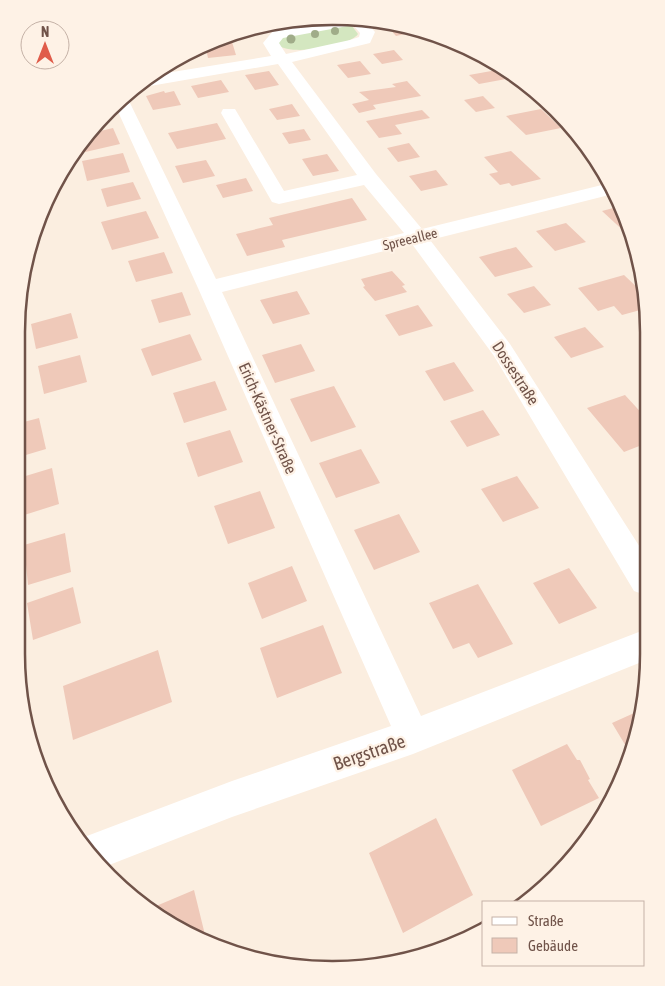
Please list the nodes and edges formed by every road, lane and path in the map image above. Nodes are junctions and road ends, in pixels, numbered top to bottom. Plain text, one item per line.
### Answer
1 (362, 27) edge
2 (282, 58) junction
3 (188, 61) edge
4 (190, 74) junction
5 (158, 80) edge
6 (124, 107) edge
7 (229, 113) dead end
8 (369, 178) junction
9 (605, 190) edge
10 (418, 238) junction
11 (209, 288) junction
12 (640, 573) edge
13 (640, 647) edge
14 (413, 737) junction
15 (96, 850) edge

1 - 2 street
2 - 4 street
2 - 8 street, Dossestraße
3 - 4 street
4 - 5 street
6 - 11 street, Erich-Kästner-Straße
7 - 8 street
8 - 10 street, Dossestraße
9 - 10 street, Spreeallee
10 - 11 street, Spreeallee
10 - 12 street, Dossestraße
11 - 14 street, Erich-Kästner-Straße
13 - 14 street, Bergstraße
14 - 15 street, Bergstraße

